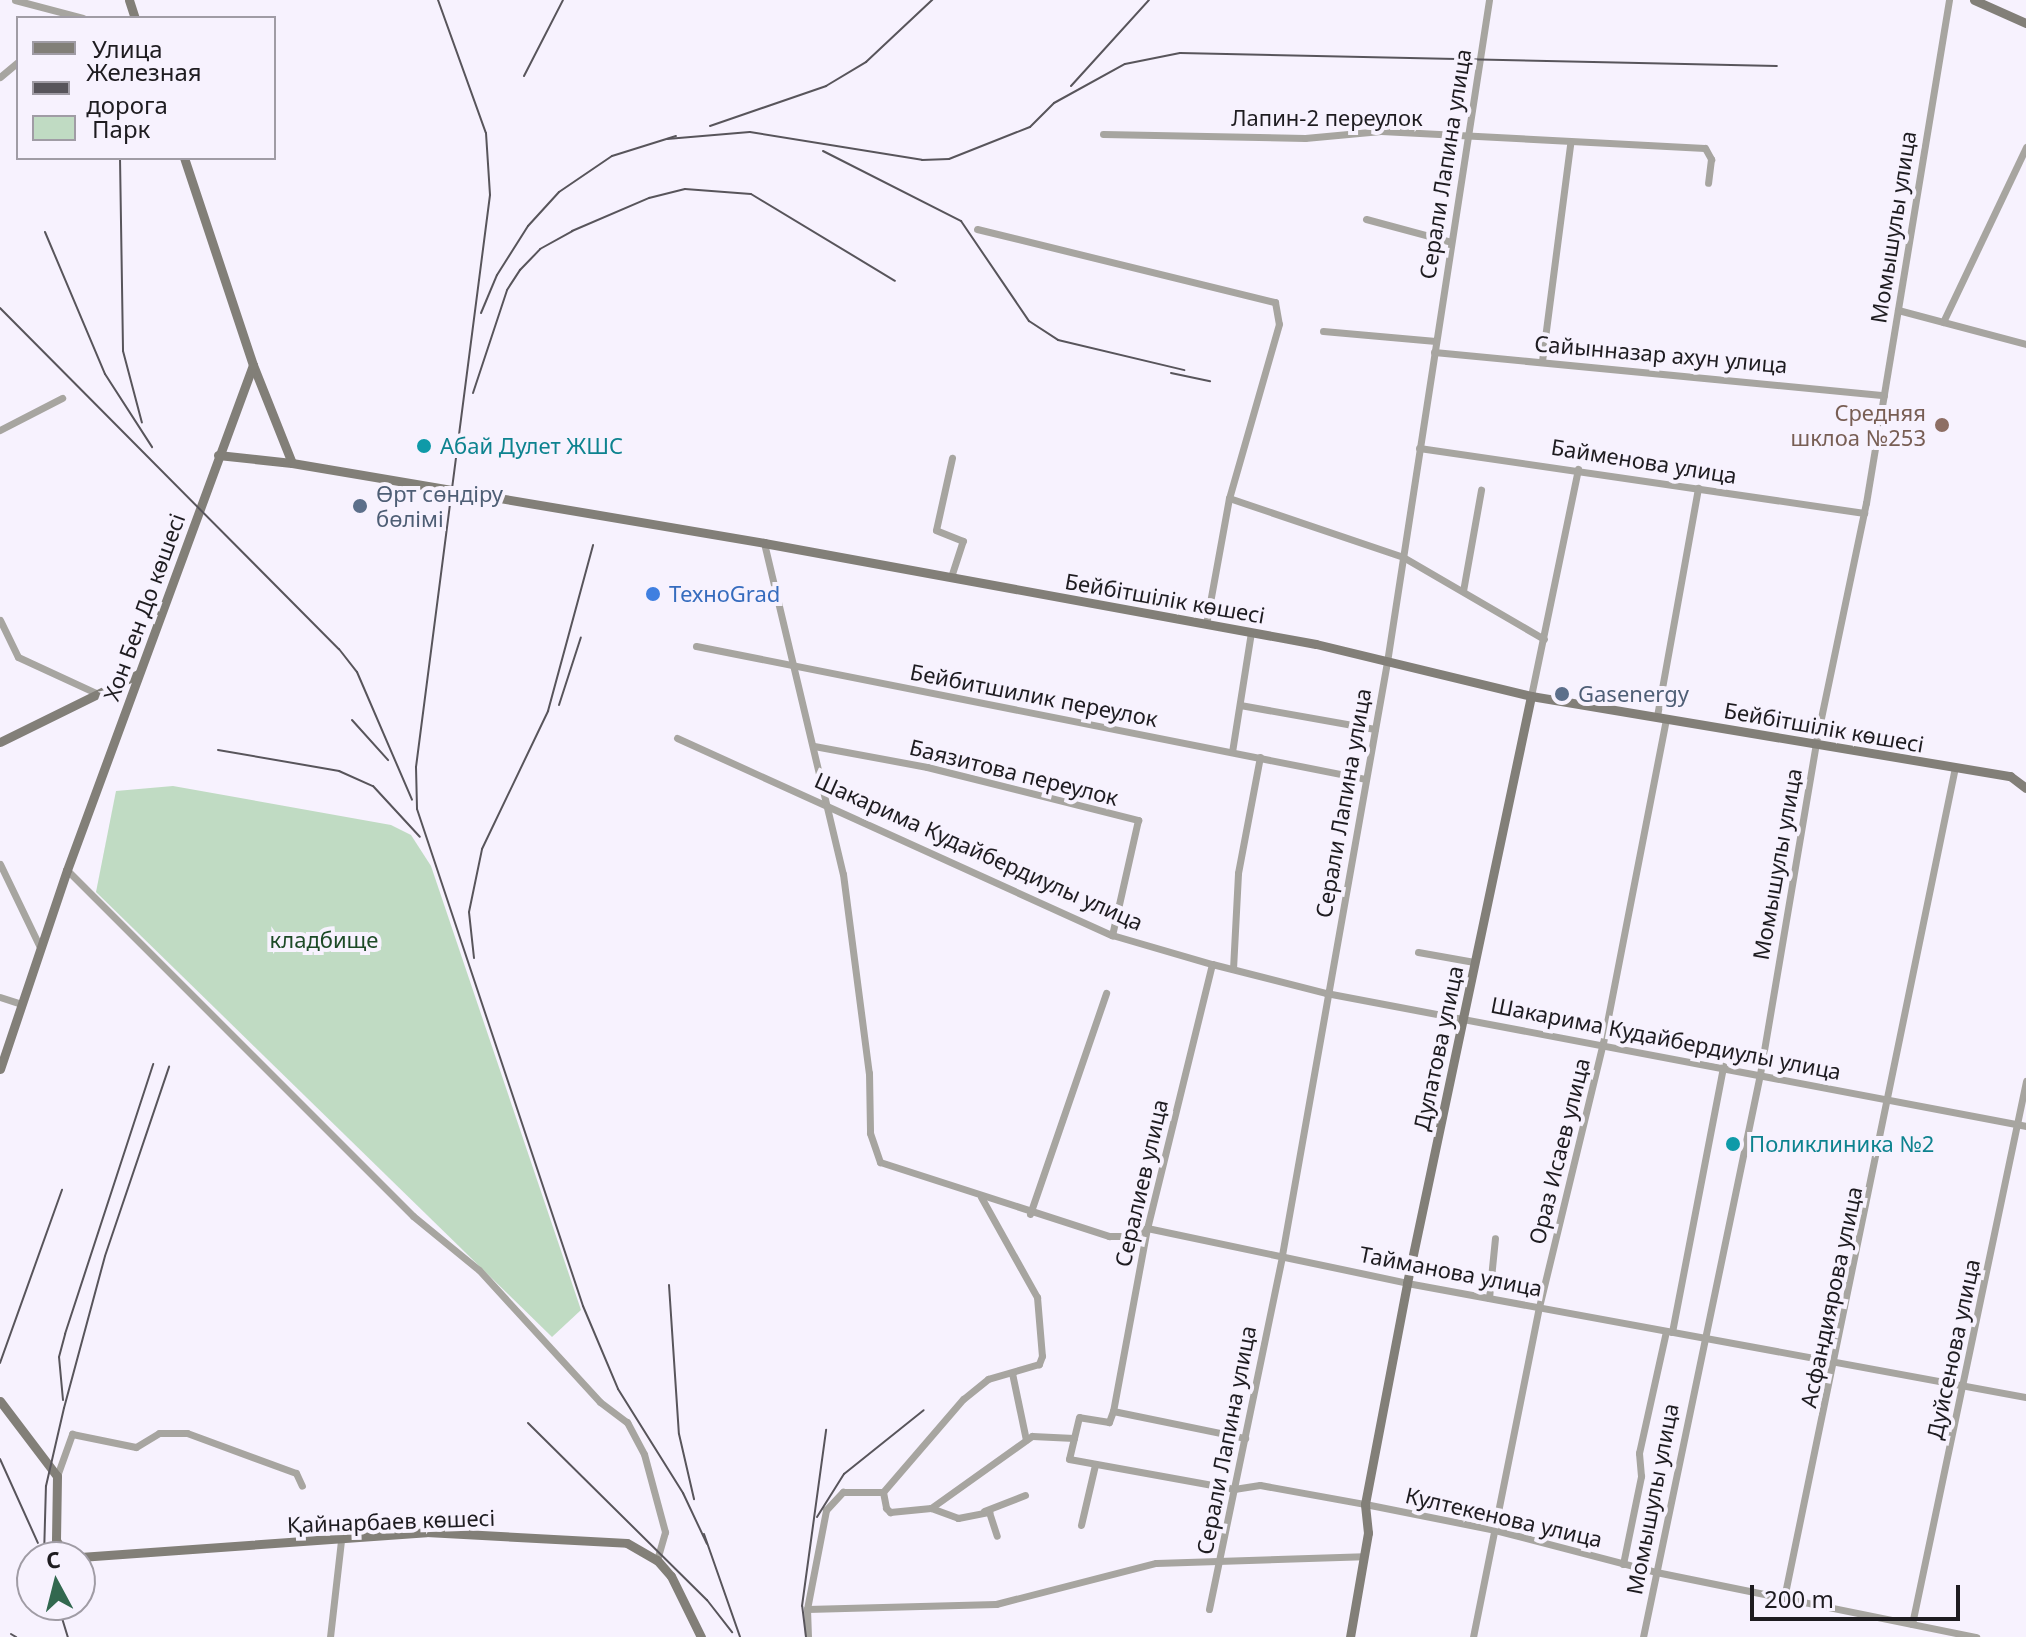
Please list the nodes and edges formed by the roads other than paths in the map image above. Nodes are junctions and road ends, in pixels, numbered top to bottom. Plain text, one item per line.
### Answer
1 (15, 0) edge
2 (1489, 0) edge
3 (1949, 0) edge
4 (1974, 0) edge
5 (70, 16) edge
6 (2026, 23) edge
7 (16, 64) edge
8 (0, 77) edge
9 (1103, 134) dead end
10 (1467, 138) junction
11 (1570, 144) junction
12 (2026, 147) edge
13 (185, 160) edge
14 (1708, 183) dead end
15 (1366, 219) dead end
16 (977, 229) dead end
17 (1451, 242) junction
18 (1898, 310) junction
19 (1943, 322) junction
20 (1323, 331) dead end
21 (1436, 341) junction
22 (2026, 344) edge
23 (1434, 352) junction
24 (1542, 361) junction
25 (253, 365) junction
26 (1884, 395) junction
27 (62, 398) dead end
28 (0, 430) edge
29 (1419, 448) junction
30 (218, 455) junction
31 (952, 458) dead end
32 (292, 463) junction
33 (1578, 469) junction
34 (1698, 488) junction
35 (1481, 490) dead end
36 (1229, 498) junction
37 (1864, 513) junction
38 (764, 543) junction
39 (1403, 557) junction
40 (951, 577) junction
41 (1463, 591) junction
42 (0, 620) edge
43 (1206, 624) junction
44 (1251, 632) junction
45 (1544, 639) junction
46 (696, 646) dead end
47 (1387, 662) junction
48 (795, 666) junction
49 (138, 674) junction
50 (98, 694) junction
51 (1531, 696) junction
52 (1240, 705) junction
53 (1662, 718) junction
54 (1375, 729) junction
55 (677, 738) dead end
56 (0, 742) edge
57 (1816, 742) junction
58 (814, 746) junction
59 (1232, 752) junction
60 (1260, 757) junction
61 (1955, 767) junction
62 (2010, 776) junction
63 (1365, 779) junction
64 (2026, 779) edge
65 (2026, 788) edge
66 (828, 803) junction
67 (0, 864) edge
68 (67, 870) junction
69 (1112, 935) junction
70 (40, 947) junction
71 (1418, 952) dead end
72 (1474, 962) junction
73 (1212, 964) junction
74 (1233, 969) junction
75 (1106, 993) dead end
76 (1326, 993) junction
77 (0, 997) edge
78 (22, 1004) junction
79 (1463, 1017) junction
80 (1603, 1043) junction
81 (1723, 1066) junction
82 (0, 1069) edge
83 (1760, 1074) junction
84 (2026, 1081) edge
85 (1890, 1101) junction
86 (2023, 1125) edge
87 (981, 1197) junction
88 (1030, 1214) junction
89 (1147, 1228) junction
90 (1495, 1238) dead end
91 (1282, 1255) junction
92 (1407, 1283) junction
93 (1489, 1298) junction
94 (1539, 1307) junction
95 (1669, 1331) junction
96 (1703, 1337) junction
97 (1836, 1362) junction
98 (1012, 1373) junction
99 (1964, 1386) junction
100 (2026, 1397) edge
101 (0, 1401) edge
102 (1113, 1411) junction
103 (1074, 1438) junction
104 (1245, 1438) junction
105 (1026, 1440) junction
106 (1095, 1465) junction
107 (57, 1476) junction
108 (302, 1486) dead end
109 (1234, 1489) junction
110 (883, 1492) junction
111 (1025, 1495) dead end
112 (1365, 1504) junction
113 (931, 1508) junction
114 (984, 1511) junction
115 (1081, 1525) dead end
116 (1495, 1530) junction
117 (997, 1536) dead end
118 (57, 1541) edge
119 (341, 1541) junction
120 (96, 1555) edge
121 (1363, 1556) junction
122 (1221, 1558) junction
123 (657, 1560) junction
124 (1623, 1564) junction
125 (1656, 1572) junction
126 (1784, 1598) junction
127 (807, 1609) junction
128 (1209, 1609) dead end
129 (1912, 1624) junction
130 (330, 1637) edge
131 (701, 1637) edge
132 (808, 1637) edge
133 (1350, 1637) edge
134 (1473, 1637) edge
135 (1643, 1637) edge
136 (1976, 1637) edge

1 - 5 street
2 - 10 street, Серали Лапина улица
3 - 18 street, Момышулы улица
4 - 6 street
7 - 8 street
9 - 10 street, Лапин-2 переулок
10 - 11 street, Лапин-2 переулок
10 - 17 street, Серали Лапина улица
11 - 14 street, Лапин-2 переулок
11 - 24 street
12 - 19 street
13 - 25 street
15 - 17 street
16 - 36 street
17 - 21 street, Серали Лапина улица
18 - 19 street
18 - 26 street, Момышулы улица
19 - 22 street
20 - 21 street
21 - 23 street, Серали Лапина улица
23 - 24 street, Сайынназар ахун улица
23 - 29 street, Серали Лапина улица
24 - 26 street, Сайынназар ахун улица
25 - 30 street, Хон Бен До көшесі
25 - 32 street
26 - 37 street, Момышулы улица
27 - 28 street
29 - 33 street, Байменова улица
29 - 39 street, Серали Лапина улица
30 - 32 street, Бейбітшілік көшесі
30 - 49 street, Хон Бен До көшесі
31 - 40 street
32 - 38 street, Бейбітшілік көшесі
33 - 34 street, Байменова улица
33 - 45 street, Дулатова улица
34 - 37 street, Байменова улица
34 - 53 street, Ораз Исаев улица
35 - 41 street
36 - 39 street
36 - 43 street
37 - 57 street, Момышулы улица
38 - 40 street, Бейбітшілік көшесі
38 - 48 street
39 - 41 street
39 - 47 street, Серали Лапина улица
40 - 43 street, Бейбітшілік көшесі
41 - 45 street
42 - 50 street
43 - 44 street, Бейбітшілік көшесі
44 - 47 street, Бейбітшілік көшесі
44 - 52 street
45 - 51 street, Дулатова улица
46 - 48 street, Бейбитшилик переулок
47 - 51 street, Бейбітшілік көшесі
47 - 54 street, Серали Лапина улица
48 - 58 street
48 - 59 street, Бейбитшилик переулок
49 - 50 street
49 - 68 street, Хон Бен До көшесі
50 - 56 street
51 - 53 street, Бейбітшілік көшесі
51 - 72 street, Дулатова улица
52 - 54 street
52 - 59 street
53 - 57 street, Бейбітшілік көшесі
53 - 80 street, Ораз Исаев улица
54 - 63 street, Серали Лапина улица
55 - 66 street, Шакарима Кудайбердиулы улица
57 - 61 street, Бейбітшілік көшесі
57 - 83 street, Момышулы улица
58 - 66 street
58 - 69 street, Баязитова переулок
59 - 60 street, Бейбитшилик переулок
60 - 63 street, Бейбитшилик переулок
60 - 74 street
61 - 62 street, Бейбітшілік көшесі
61 - 85 street, Асфандиярова улица
62 - 64 street
62 - 65 street, Бейбітшілік көшесі
63 - 76 street, Серали Лапина улица
66 - 69 street, Шакарима Кудайбердиулы улица
66 - 87 street, Тайманова улица
67 - 70 street
68 - 70 street, Хон Бен До көшесі
68 - 123 street
69 - 73 street, Шакарима Кудайбердиулы улица
70 - 78 street, Хон Бен До көшесі
71 - 72 street
72 - 79 street, Дулатова улица
73 - 74 street, Шакарима Кудайбердиулы улица
73 - 89 street, Сералиев улица
74 - 76 street, Шакарима Кудайбердиулы улица
75 - 88 street
76 - 79 street, Шакарима Кудайбердиулы улица
76 - 91 street, Серали Лапина улица
77 - 78 street
78 - 82 street, Хон Бен До көшесі
79 - 80 street, Шакарима Кудайбердиулы улица
79 - 92 street, Дулатова улица
80 - 81 street, Шакарима Кудайбердиулы улица
80 - 94 street, Ораз Исаев улица
81 - 83 street, Шакарима Кудайбердиулы улица
81 - 95 street
83 - 85 street, Шакарима Кудайбердиулы улица
83 - 96 street, Момышулы улица
84 - 86 street, Дуйсенова улица
85 - 86 street, Шакарима Кудайбердиулы улица
85 - 97 street, Асфандиярова улица
86 - 99 street, Дуйсенова улица
87 - 88 street, Тайманова улица
87 - 98 street
88 - 89 street, Тайманова улица
89 - 91 street, Тайманова улица
89 - 102 street, Сералиев улица
90 - 93 street
91 - 92 street, Тайманова улица
91 - 104 street, Серали Лапина улица
92 - 93 street, Тайманова улица
92 - 112 street, Дулатова улица
93 - 94 street, Тайманова улица
94 - 95 street, Тайманова улица
94 - 116 street, Ораз Исаев улица
95 - 96 street, Тайманова улица
95 - 124 street
96 - 97 street, Тайманова улица
96 - 125 street, Момышулы улица
97 - 99 street, Тайманова улица
97 - 126 street, Асфандиярова улица
98 - 105 street
98 - 110 street
99 - 100 street, Тайманова улица
99 - 129 street, Дуйсенова улица
101 - 107 street
102 - 103 street
102 - 104 street
103 - 105 street
103 - 106 street, Култекенова улица
104 - 109 street, Серали Лапина улица
105 - 113 street
106 - 109 street, Култекенова улица
106 - 115 street
107 - 108 street
107 - 118 street
109 - 112 street, Култекенова улица
109 - 122 street, Серали Лапина улица
110 - 113 street
110 - 127 street
111 - 114 street
112 - 116 street, Култекенова улица
112 - 121 street, Дулатова улица
113 - 114 street
114 - 117 street
116 - 124 street, Култекенова улица
116 - 134 street, Ораз Исаев улица
119 - 120 street, Қайнарбаев көшесі
119 - 123 street, Қайнарбаев көшесі
119 - 130 street
121 - 122 street
121 - 133 street, Дулатова улица
122 - 127 street
122 - 128 street, Серали Лапина улица
123 - 131 street, Қайнарбаев көшесі
124 - 125 street, Култекенова улица
125 - 126 street, Култекенова улица
125 - 135 street, Момышулы улица
126 - 129 street, Култекенова улица
127 - 132 street
129 - 136 street, Култекенова улица

